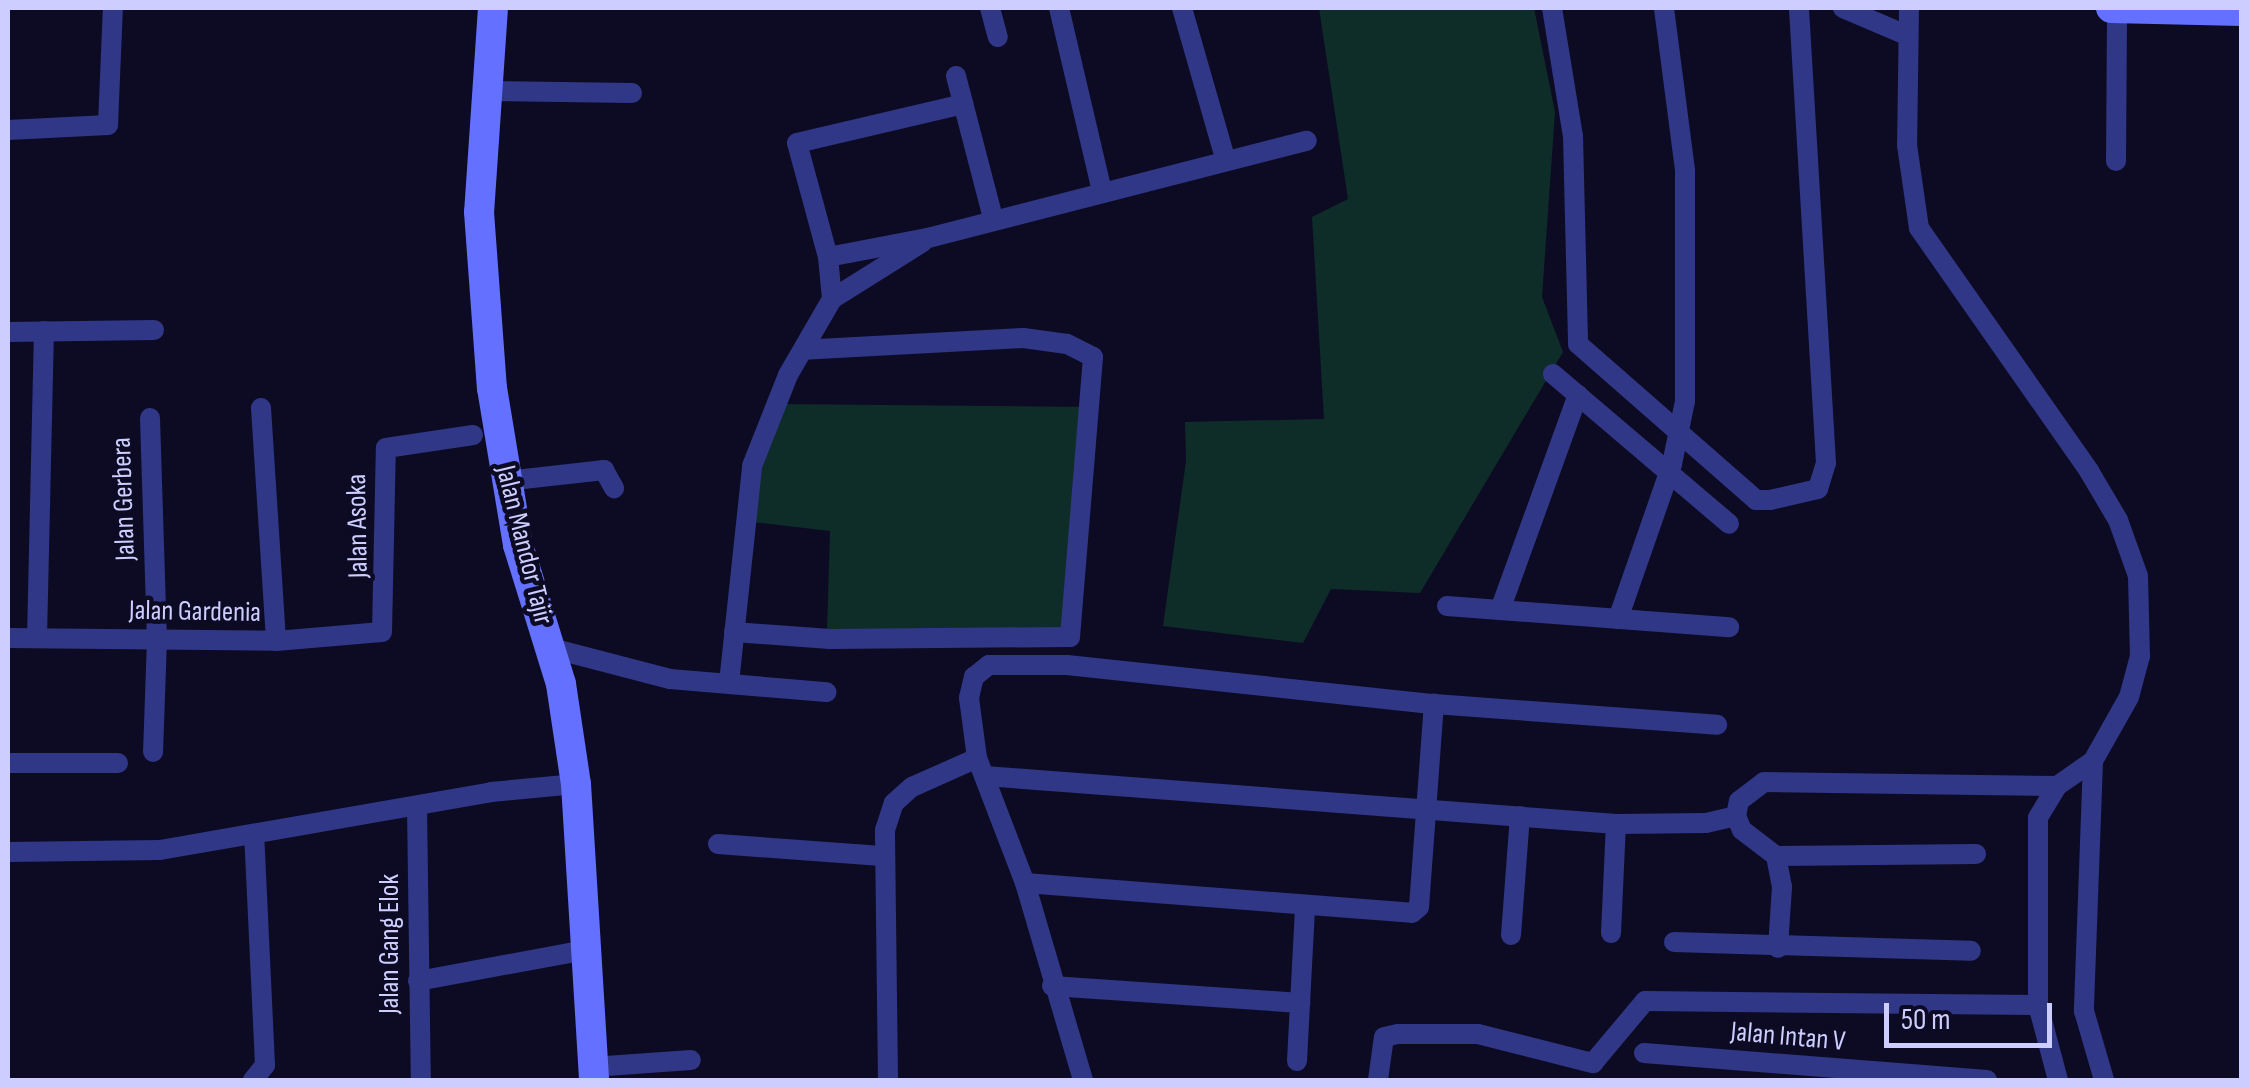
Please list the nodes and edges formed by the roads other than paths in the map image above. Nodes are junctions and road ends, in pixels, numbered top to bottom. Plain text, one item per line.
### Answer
1 (113, 8) edge
2 (493, 8) edge
3 (990, 8) edge
4 (1058, 8) edge
5 (1182, 8) edge
6 (1552, 8) edge
7 (1664, 8) edge
8 (1799, 8) edge
9 (1843, 8) edge
10 (1909, 8) edge
11 (2114, 8) edge
12 (2242, 11) edge
13 (1906, 35) junction
14 (998, 36) dead end
15 (956, 76) dead end
16 (484, 90) junction
17 (632, 93) dead end
18 (963, 104) junction
19 (8, 130) edge
20 (1307, 141) dead end
21 (1224, 158) junction
22 (2116, 161) dead end
23 (1102, 191) junction
24 (994, 218) junction
25 (928, 238) junction
26 (828, 257) junction
27 (832, 300) junction
28 (154, 330) dead end
29 (8, 332) edge
30 (44, 332) junction
31 (804, 350) junction
32 (1553, 374) dead end
33 (1578, 395) junction
34 (261, 408) dead end
35 (150, 418) dead end
36 (473, 435) dead end
37 (1678, 437) junction
38 (1670, 469) junction
39 (506, 482) junction
40 (614, 488) dead end
41 (1728, 524) dead end
42 (1447, 606) dead end
43 (1500, 610) junction
44 (1618, 619) junction
45 (1729, 628) dead end
46 (382, 632) joint
47 (734, 632) junction
48 (8, 638) edge
49 (37, 638) junction
50 (157, 639) junction
51 (276, 640) junction
52 (551, 648) junction
53 (729, 683) junction
54 (826, 692) dead end
55 (1434, 704) junction
56 (1717, 725) dead end
57 (153, 752) dead end
58 (2093, 760) junction
59 (8, 762) edge
60 (118, 762) dead end
61 (981, 767) junction
62 (576, 784) junction
63 (2057, 786) junction
64 (417, 807) junction
65 (1425, 808) junction
66 (1520, 816) junction
67 (1736, 816) junction
68 (1616, 824) junction
69 (254, 834) junction
70 (718, 844) dead end
71 (8, 852) edge
72 (1976, 854) dead end
73 (882, 856) junction
74 (1776, 856) junction
75 (1025, 883) junction
76 (1304, 906) junction
77 (1611, 933) dead end
78 (1512, 935) dead end
79 (1674, 942) dead end
80 (1778, 948) junction
81 (586, 950) junction
82 (1971, 951) dead end
83 (418, 981) junction
84 (1052, 986) junction
85 (1300, 1003) junction
86 (2038, 1005) junction
87 (1644, 1053) dead end
88 (1690, 1056) junction
89 (691, 1060) dead end
90 (1297, 1060) dead end
91 (1789, 1073) edge
92 (593, 1074) edge
93 (1891, 1077) edge
94 (253, 1080) edge
95 (421, 1080) edge
96 (888, 1080) edge
97 (1083, 1080) edge
98 (1378, 1080) edge
99 (1688, 1080) edge
100 (1987, 1080) edge
101 (2058, 1080) edge
102 (2104, 1080) edge

1 - 19 street
2 - 16 main road, Jalan Mandor Tajir
3 - 14 street
4 - 23 street
5 - 21 street
6 - 37 street
7 - 37 street
8 - 37 street
9 - 13 street
10 - 13 street
11 - 12 main road
11 - 22 street
13 - 58 street
15 - 18 street
16 - 17 street
16 - 39 main road, Jalan Mandor Tajir
18 - 24 street
18 - 26 street
20 - 21 street
21 - 23 street
23 - 24 street
24 - 25 street
25 - 26 street
25 - 27 street
26 - 27 street
27 - 31 street
28 - 30 street
29 - 30 street
30 - 49 street
31 - 47 street
31 - 47 street
32 - 33 street
33 - 38 street
33 - 43 street
34 - 51 street
35 - 50 street, Jalan Gerbera
36 - 46 street, Jalan Asoka
37 - 38 street
38 - 41 street
38 - 44 street
39 - 40 street
39 - 52 main road, Jalan Mandor Tajir
42 - 43 street
43 - 44 street
44 - 45 street
46 - 51 street, Jalan Gardenia
47 - 53 street
48 - 49 street, Jalan Gardenia
49 - 50 street, Jalan Gardenia
50 - 51 street, Jalan Gardenia
50 - 57 street, Jalan Gerbera
52 - 53 street
52 - 62 main road, Jalan Mandor Tajir
53 - 54 street
55 - 56 street
55 - 61 street
55 - 65 street
58 - 63 street
58 - 102 street
59 - 60 street
61 - 65 street
61 - 73 street
61 - 75 street
62 - 64 street
62 - 81 main road, Jalan Mandor Tajir
63 - 67 street
63 - 86 street
64 - 69 street
64 - 83 street, Jalan Gang Elok
65 - 66 street
65 - 76 street
66 - 68 street
66 - 78 street
67 - 68 street
67 - 74 street
68 - 77 street
69 - 71 street
69 - 94 street
70 - 73 street
72 - 74 street
73 - 96 street
74 - 80 street
75 - 76 street
75 - 84 street
76 - 85 street
79 - 80 street
80 - 82 street
81 - 83 street
81 - 92 main road, Jalan Mandor Tajir
83 - 95 street, Jalan Gang Elok
84 - 85 street
84 - 97 street
85 - 90 street
86 - 98 street
86 - 101 street
87 - 88 street, Jalan Intan V
88 - 91 street, Jalan Intan V
88 - 99 street
89 - 92 street
91 - 93 street, Jalan Intan V
93 - 100 street, Jalan Intan V

